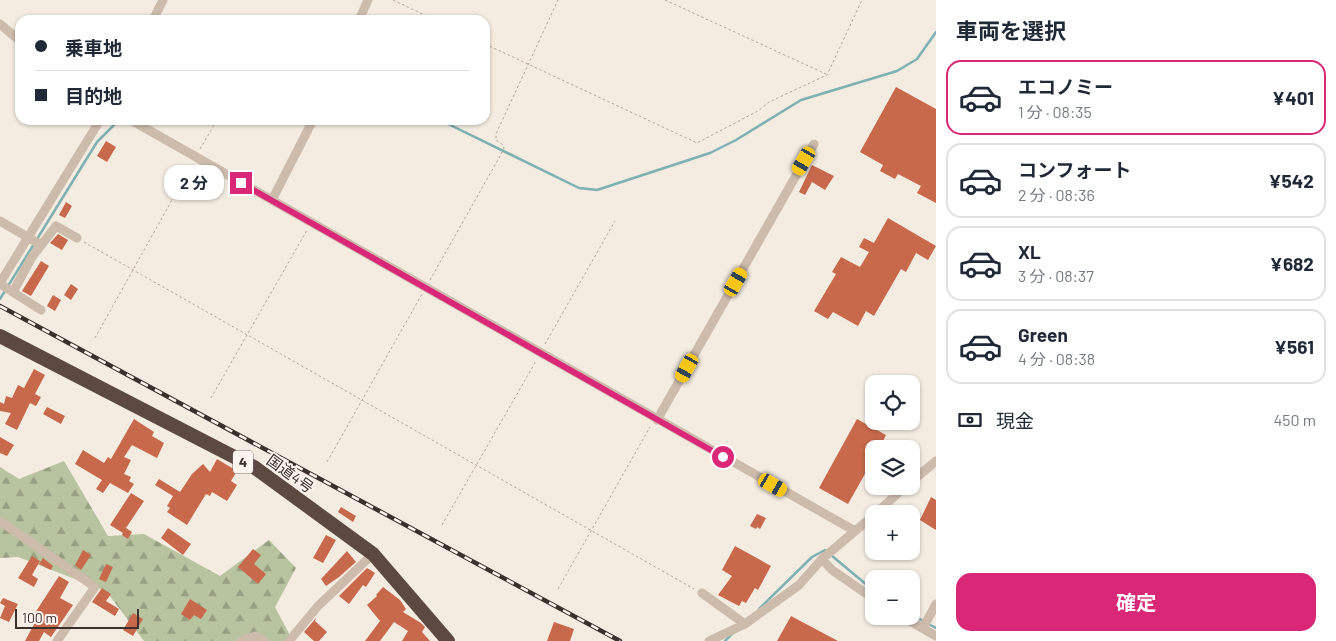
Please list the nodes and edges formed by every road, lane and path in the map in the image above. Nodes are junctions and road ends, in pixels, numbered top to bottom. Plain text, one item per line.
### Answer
1 (163, 0) edge
2 (368, 0) edge
3 (393, 0) edge
4 (558, 0) edge
5 (665, 0) edge
6 (862, 0) edge
7 (156, 15) edge
8 (361, 15) edge
9 (424, 15) edge
10 (0, 24) edge
11 (15, 37) edge
12 (490, 46) edge
13 (529, 65) junction
14 (827, 75) junction
15 (97, 125) edge
16 (140, 125) edge
17 (214, 125) edge
18 (310, 125) edge
19 (814, 144) dead end
20 (196, 157) junction
21 (272, 200) junction
22 (615, 220) dead end
23 (0, 222) edge
24 (311, 222) junction
25 (77, 238) joint
26 (34, 240) junction
27 (133, 270) junction
28 (5, 287) edge
29 (426, 288) junction
30 (41, 310) dead end
31 (247, 335) junction
32 (0, 336) edge
33 (95, 338) dead end
34 (540, 353) junction
35 (211, 398) dead end
36 (362, 401) junction
37 (656, 419) junction
38 (936, 461) edge
39 (326, 462) dead end
40 (476, 466) junction
41 (920, 474) edge
42 (896, 495) edge
43 (884, 505) edge
44 (0, 521) edge
45 (865, 522) edge
46 (442, 525) dead end
47 (591, 531) junction
48 (855, 531) junction
49 (373, 554) junction
50 (822, 559) junction
51 (558, 589) dead end
52 (702, 593) joint
53 (865, 593) edge
54 (936, 604) edge
55 (745, 624) junction
56 (918, 625) edge
57 (923, 628) junction
58 (936, 636) edge
59 (57, 641) edge
60 (241, 641) edge
61 (264, 641) edge
62 (289, 641) edge
63 (448, 641) edge
64 (710, 641) edge

1 - 7 street
2 - 8 street
3 - 9 path
4 - 13 path
5 - 14 path
6 - 14 path
10 - 11 street
12 - 13 path
13 - 14 path
13 - 29 path
15 - 26 street
16 - 20 street
17 - 20 path
18 - 21 street
19 - 37 street
20 - 21 street
20 - 27 path
21 - 24 street
22 - 34 path
23 - 26 street
24 - 29 street
24 - 31 path
25 - 26 street
25 - 27 path
26 - 28 street
26 - 28 street
27 - 31 path
27 - 33 path
28 - 30 street
29 - 34 street
29 - 36 path
31 - 35 path
31 - 36 path
32 - 49 highway, 国道4号 / 4
34 - 37 street
34 - 40 path
36 - 39 path
36 - 40 path
37 - 47 path
37 - 48 street
38 - 41 street
40 - 46 path
40 - 47 path
42 - 43 street
44 - 59 street
45 - 48 street
47 - 51 path
47 - 52 path
48 - 50 street
49 - 62 street
49 - 63 highway, 国道4号 / 4
50 - 53 street
50 - 55 street
52 - 55 street
54 - 57 street
55 - 64 street
56 - 57 street
57 - 58 street
60 - 61 street

